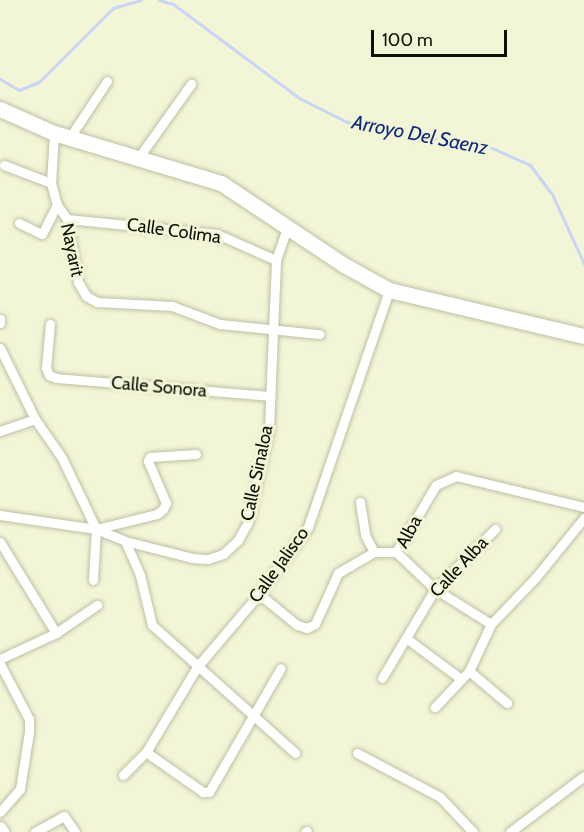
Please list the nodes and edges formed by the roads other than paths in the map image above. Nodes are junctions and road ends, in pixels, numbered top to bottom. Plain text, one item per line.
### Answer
1 (107, 81) dead end
2 (191, 84) dead end
3 (0, 109) edge
4 (54, 133) junction
5 (70, 137) junction
6 (140, 157) junction
7 (4, 165) dead end
8 (51, 183) junction
9 (57, 205) junction
10 (68, 219) junction
11 (19, 223) dead end
12 (287, 228) junction
13 (276, 260) junction
14 (389, 290) junction
15 (50, 324) dead end
16 (276, 329) junction
17 (319, 334) dead end
18 (584, 336) edge
19 (0, 348) edge
20 (270, 396) junction
21 (35, 419) junction
22 (0, 431) edge
23 (196, 454) dead end
24 (360, 502) dead end
25 (584, 507) edge
26 (0, 515) edge
27 (584, 518) edge
28 (96, 529) junction
29 (495, 529) dead end
30 (125, 541) junction
31 (0, 542) edge
32 (374, 552) junction
33 (396, 552) junction
34 (93, 580) dead end
35 (435, 589) junction
36 (259, 594) junction
37 (97, 605) dead end
38 (491, 624) junction
39 (56, 633) junction
40 (406, 638) junction
41 (0, 659) edge
42 (0, 664) edge
43 (197, 667) junction
44 (281, 668) dead end
45 (469, 671) junction
46 (382, 678) dead end
47 (461, 679) junction
48 (507, 703) dead end
49 (435, 707) dead end
50 (253, 717) junction
51 (146, 752) junction
52 (295, 753) dead end
53 (357, 753) dead end
54 (123, 775) dead end
55 (584, 776) edge
56 (0, 812) edge
57 (34, 832) edge
58 (75, 832) edge
59 (473, 832) edge
60 (510, 832) edge

1 - 5 street
2 - 6 street
3 - 4 main road
4 - 5 main road
4 - 8 street, Nayarit
5 - 6 main road
6 - 12 main road
7 - 8 street
8 - 9 street, Nayarit
9 - 10 street, Nayarit
9 - 11 street
10 - 13 street, Calle Colima
10 - 16 street, Nayarit
12 - 13 street, Calle Sinaloa
12 - 14 main road
13 - 16 street, Calle Sinaloa
14 - 18 main road
14 - 36 street, Calle Jalisco
15 - 20 street, Calle Sonora
16 - 17 street
16 - 20 street, Calle Sinaloa
19 - 21 street
20 - 30 street, Calle Sinaloa
21 - 22 street
21 - 28 street
23 - 28 street
24 - 32 street
25 - 33 street, Alba
26 - 28 street, Calle Sinaloa
27 - 38 street
28 - 30 street, Calle Sinaloa
28 - 34 street
29 - 35 street, Calle Alba
30 - 43 street
31 - 39 street
32 - 33 street
32 - 36 street
33 - 35 street, Alba
35 - 38 street, Alba
35 - 40 street, Calle Alba
36 - 43 street, Calle Jalisco
37 - 39 street
38 - 45 street
39 - 41 street
40 - 46 street, Calle Alba
40 - 47 street
42 - 56 street
43 - 50 street
43 - 51 street, Calle Jalisco
44 - 50 street
45 - 47 street
45 - 48 street
47 - 49 street
50 - 51 street
50 - 52 street
51 - 54 street, Calle Jalisco
53 - 59 street
55 - 60 street
57 - 58 street

